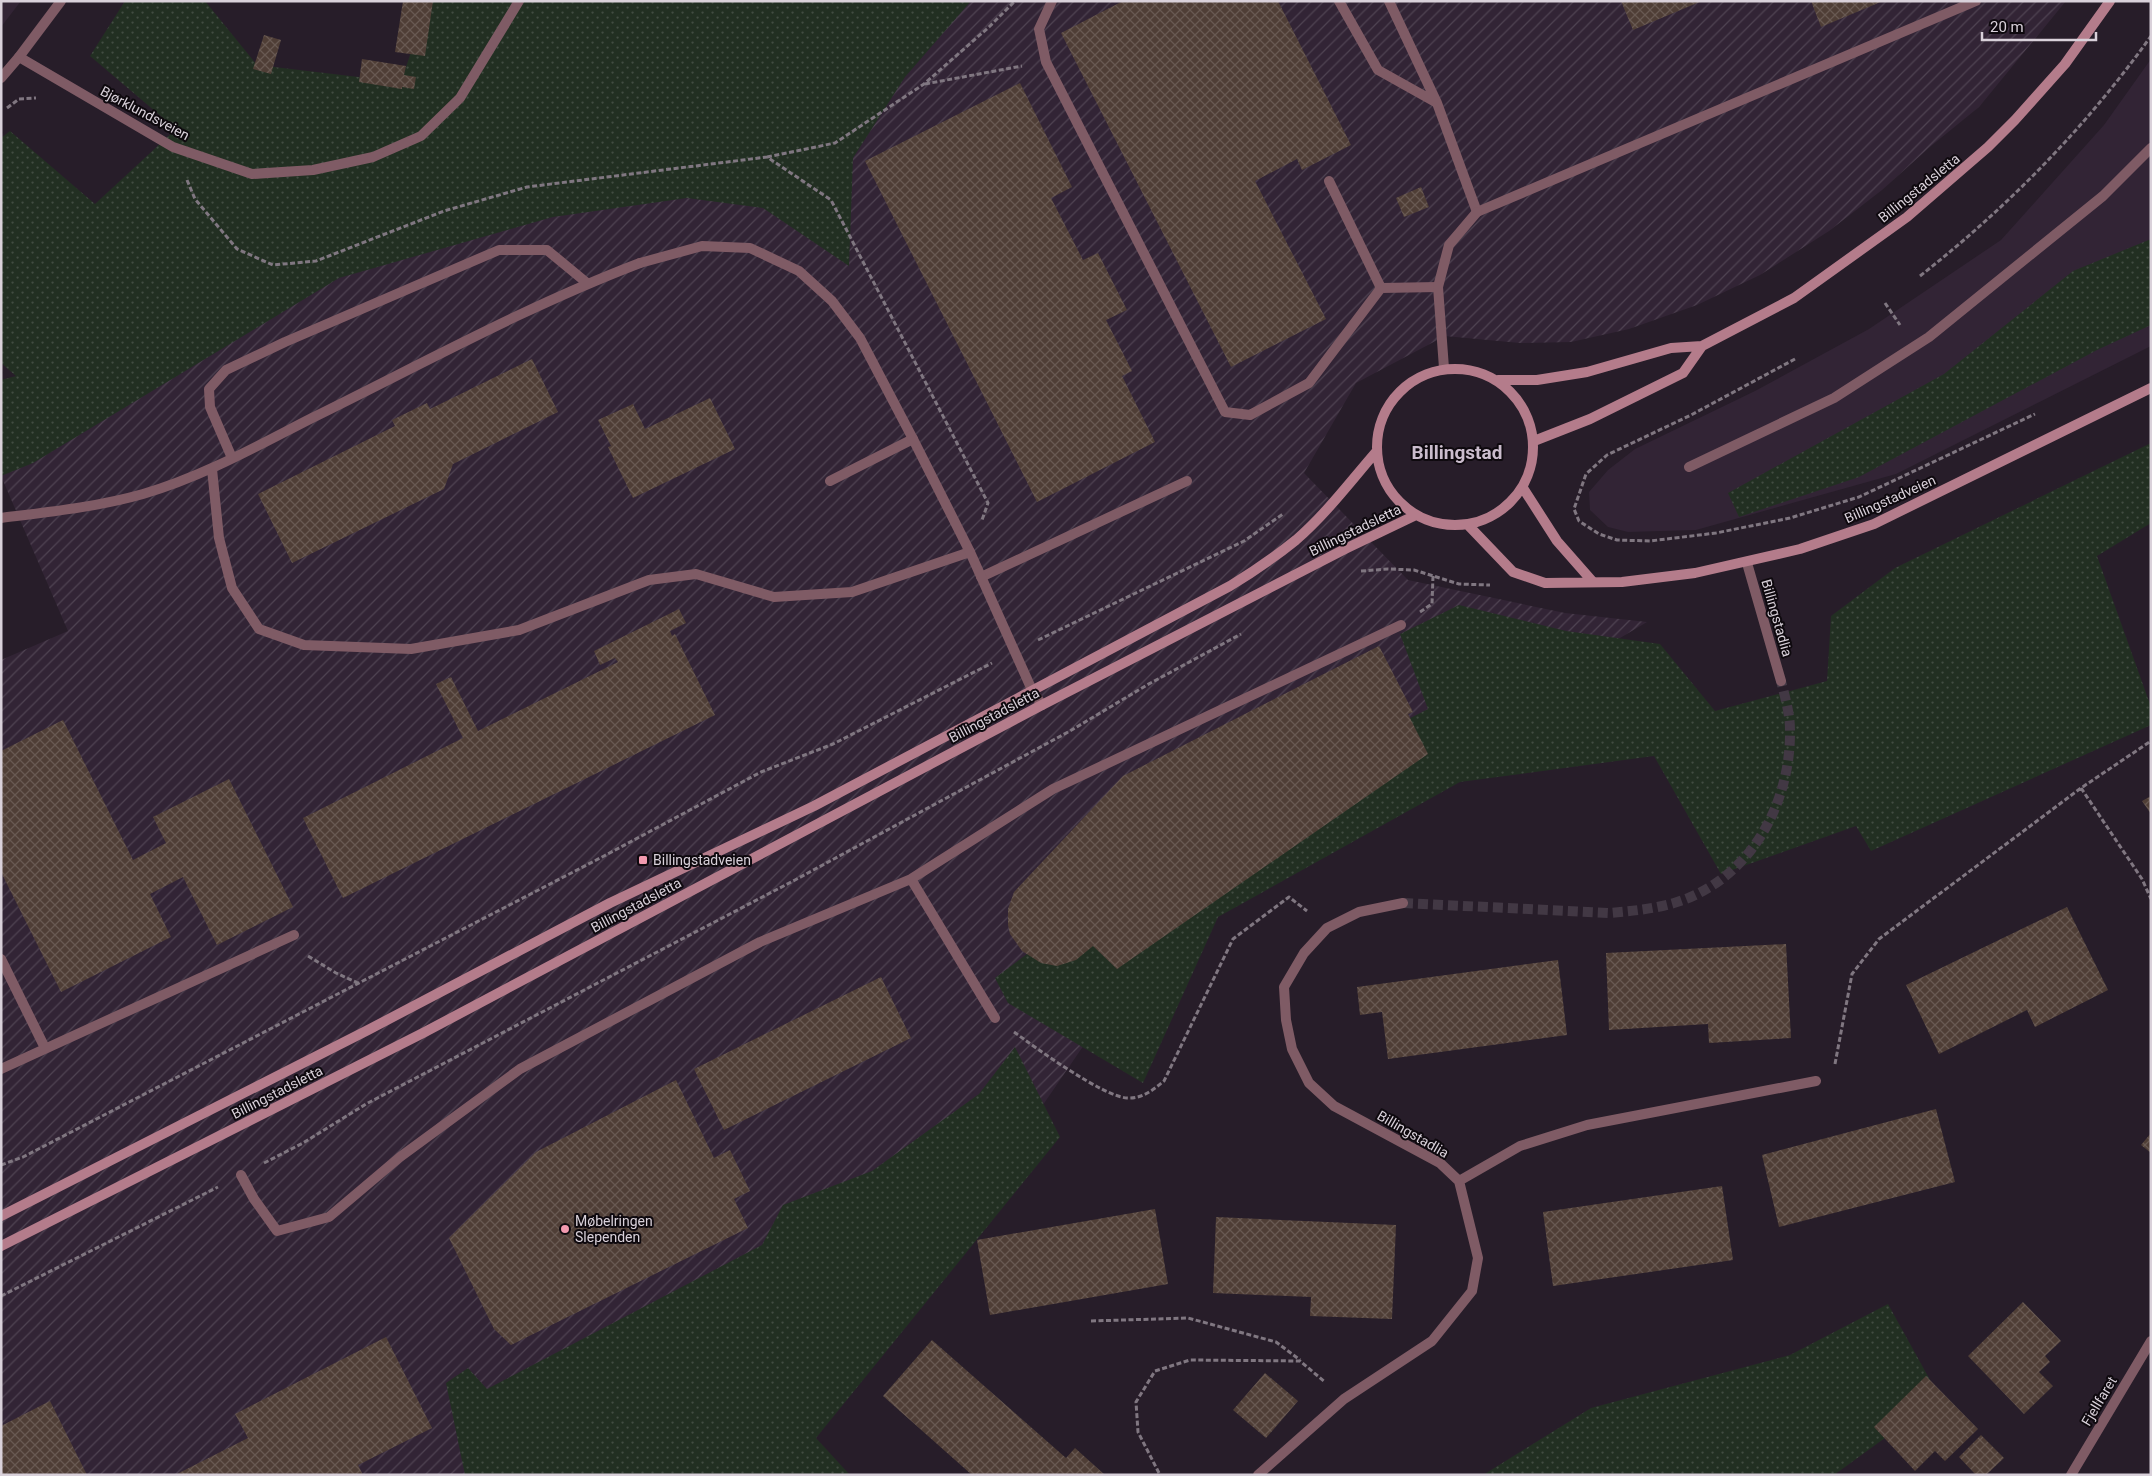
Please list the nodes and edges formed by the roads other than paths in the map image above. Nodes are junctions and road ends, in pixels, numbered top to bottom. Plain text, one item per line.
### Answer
1 (61, 1) edge
2 (519, 1) edge
3 (1052, 1) edge
4 (1338, 1) edge
5 (1389, 1) edge
6 (1976, 1) edge
7 (2110, 1) edge
8 (20, 57) junction
9 (1, 78) edge
10 (1437, 103) junction
11 (2151, 148) edge
12 (1329, 181) dead end
13 (1476, 212) junction
14 (587, 283) junction
15 (1438, 287) junction
16 (1381, 288) junction
17 (1702, 346) junction
18 (1444, 368) junction
19 (1498, 380) junction
20 (2151, 388) edge
21 (913, 440) junction
22 (1534, 441) junction
23 (1376, 452) junction
24 (232, 458) junction
25 (1689, 467) dead end
26 (212, 468) junction
27 (830, 481) dead end
28 (1188, 481) dead end
29 (1523, 488) junction
30 (1416, 515) junction
31 (1, 518) edge
32 (1468, 525) junction
33 (970, 552) junction
34 (1747, 563) junction
35 (981, 577) junction
36 (1593, 582) junction
37 (1401, 625) road end
38 (1781, 682) tunnel mouth
39 (1032, 690) junction
40 (1042, 705) junction
41 (911, 879) junction
42 (1403, 903) tunnel mouth
43 (294, 935) dead end
44 (1, 959) edge
45 (995, 1018) road end
46 (46, 1048) junction
47 (1, 1069) edge
48 (1816, 1081) road end
49 (241, 1175) road end
50 (1459, 1181) junction
51 (1, 1216) edge
52 (1, 1246) edge
53 (2151, 1341) edge
54 (1258, 1475) edge
55 (2071, 1475) edge

1 - 8 street
2 - 8 street, Bjørklundsveien
3 - 16 street
4 - 10 street
5 - 10 street
6 - 13 street
7 - 17 main road, Billingstadsletta
8 - 9 street
10 - 13 street
11 - 25 street
12 - 16 street
13 - 15 street
14 - 21 street
14 - 24 street
14 - 24 street
15 - 16 street
15 - 18 street
17 - 19 main road, Billingstadsletta
17 - 22 main road, Billingstadsletta
18 - 19 main road
18 - 23 main road
19 - 22 main road
20 - 34 main road, Billingstadveien
21 - 27 street
21 - 33 street
22 - 29 main road
23 - 30 main road
23 - 39 main road, Billingstadsletta
24 - 26 street
26 - 31 street
26 - 33 street
28 - 35 street
29 - 32 main road
29 - 36 main road
30 - 32 main road
30 - 40 main road, Billingstadsletta
32 - 36 main road, Billingstadveien
33 - 35 street
34 - 36 main road, Billingstadveien
34 - 38 street, Billingstadlia
35 - 39 street
37 - 41 street
39 - 40 street
39 - 51 main road, Billingstadsletta
40 - 52 main road, Billingstadsletta
41 - 45 street
41 - 49 street
42 - 50 street, Billingstadlia
43 - 46 street
44 - 46 street
46 - 47 street
48 - 50 street
50 - 54 street
53 - 55 street, Fjellfaret

